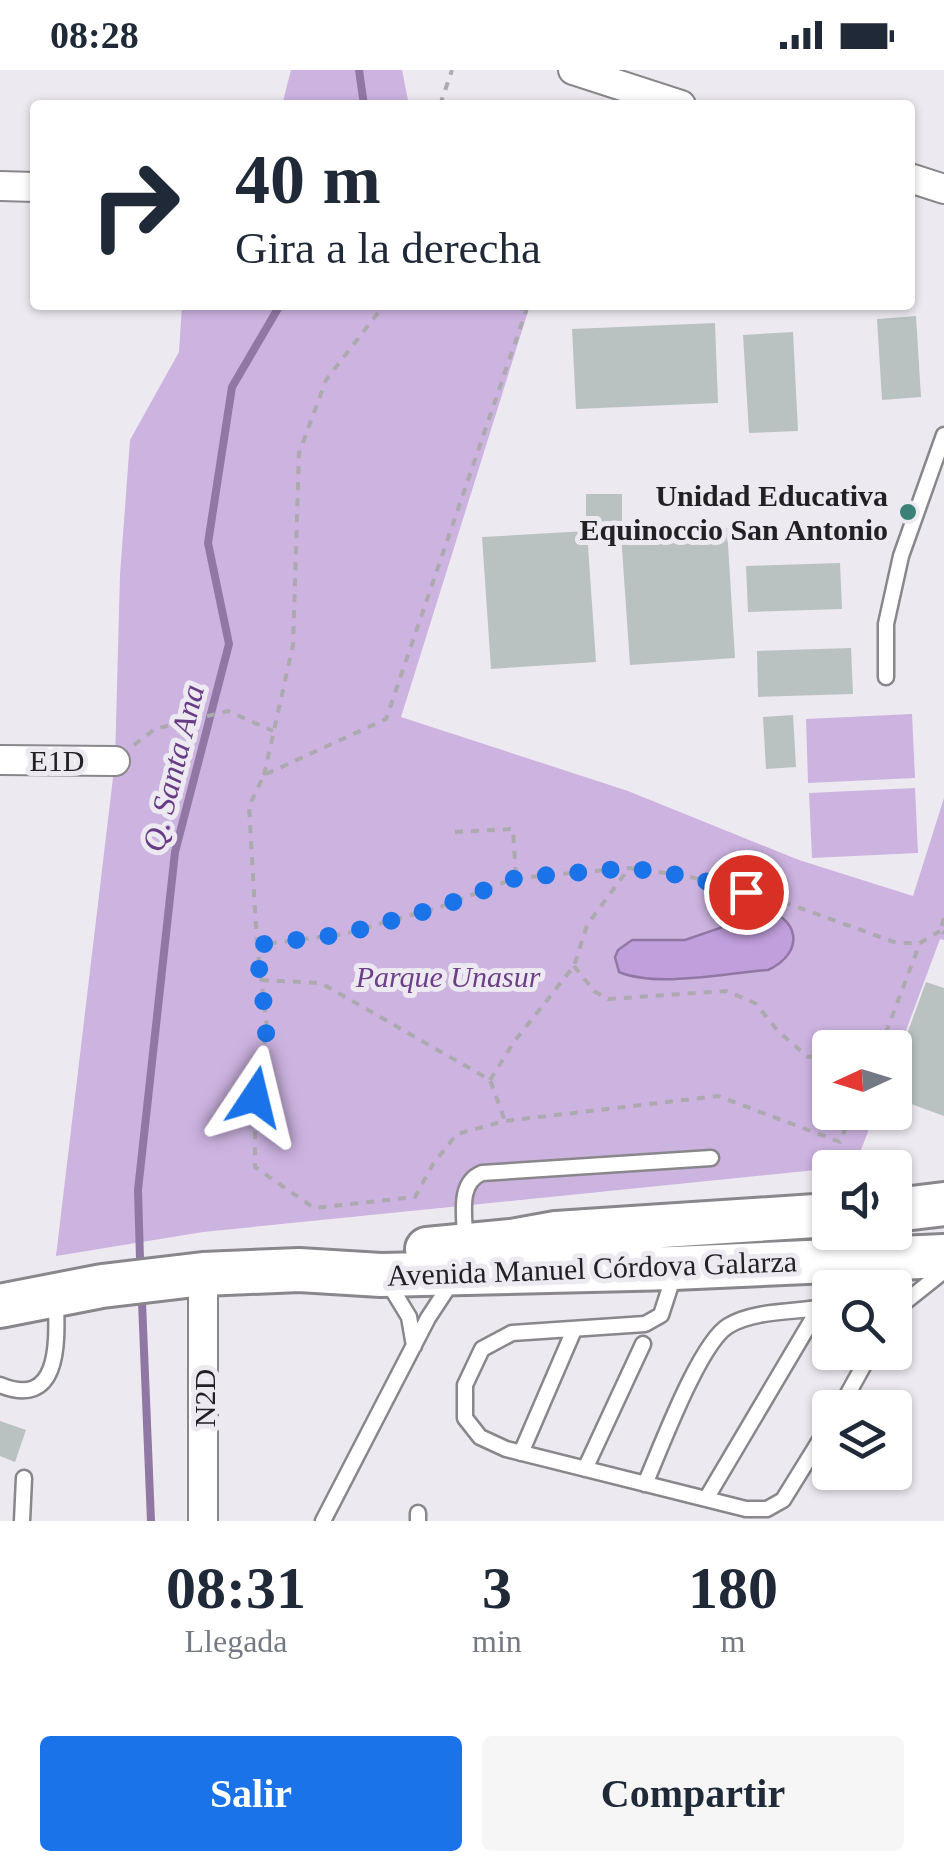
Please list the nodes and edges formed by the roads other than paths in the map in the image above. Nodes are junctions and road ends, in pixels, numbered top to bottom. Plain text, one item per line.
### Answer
1 (573, 70) edge
2 (666, 100) edge
3 (915, 180) edge
4 (0, 186) edge
5 (30, 188) edge
6 (944, 189) edge
7 (944, 436) edge
8 (886, 676) dead end
9 (0, 760) edge
10 (115, 761) dead end
11 (712, 1158) dead end
12 (944, 1204) edge
13 (912, 1208) edge
14 (812, 1220) edge
15 (693, 1253) junction
16 (944, 1256) edge
17 (462, 1260) junction
18 (299, 1270) junction
19 (944, 1271) edge
20 (203, 1274) junction
21 (381, 1275) junction
22 (56, 1295) junction
23 (912, 1296) edge
24 (0, 1306) edge
25 (812, 1310) edge
26 (812, 1328) edge
27 (574, 1330) junction
28 (643, 1344) dead end
29 (414, 1347) junction
30 (0, 1385) edge
31 (521, 1453) junction
32 (812, 1453) edge
33 (585, 1469) junction
34 (24, 1478) dead end
35 (645, 1484) junction
36 (706, 1500) junction
37 (22, 1521) edge
38 (203, 1521) edge
39 (323, 1521) edge

1 - 2 street
3 - 6 street
4 - 5 street
7 - 8 lane
9 - 10 street, E1D
11 - 17 lane
12 - 13 main road
14 - 15 main road, Avenida Manuel Córdova Galarza
15 - 16 main road, Avenida Manuel Córdova Galarza
15 - 17 main road, Avenida Manuel Córdova Galarza
15 - 27 lane
17 - 18 main road, Avenida Manuel Córdova Galarza
17 - 21 main road, Avenida Manuel Córdova Galarza
17 - 29 lane
18 - 20 main road, Avenida Manuel Córdova Galarza
18 - 21 main road, Avenida Manuel Córdova Galarza
19 - 23 lane
20 - 22 main road, Avenida Manuel Córdova Galarza
20 - 38 street, N2D
21 - 29 lane
22 - 24 main road, Avenida Manuel Córdova Galarza
22 - 30 lane
25 - 35 lane
26 - 36 lane
27 - 31 lane
27 - 31 lane
28 - 33 lane
29 - 39 lane
31 - 33 lane
32 - 36 lane
33 - 35 lane
34 - 37 lane
35 - 36 lane

